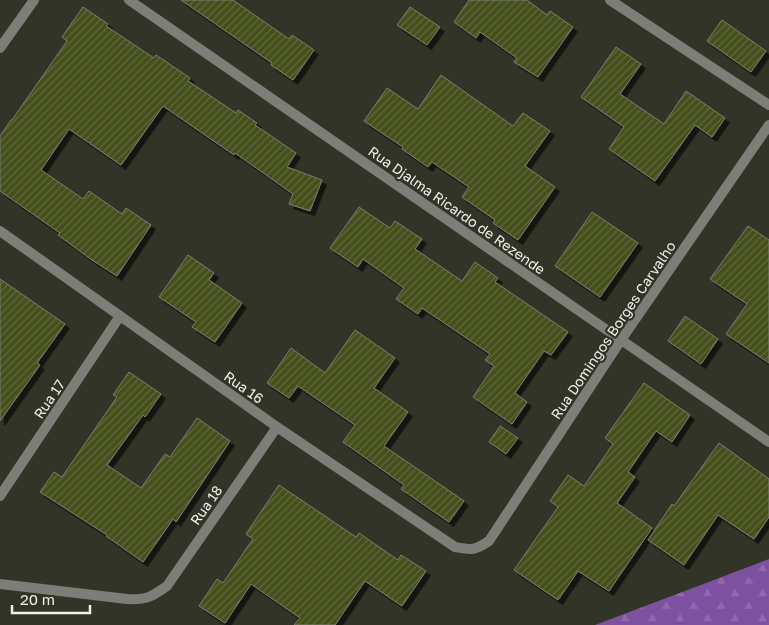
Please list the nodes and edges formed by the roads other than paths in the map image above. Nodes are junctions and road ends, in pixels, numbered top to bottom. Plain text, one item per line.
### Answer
1 (34, 0) edge
2 (129, 0) edge
3 (610, 0) edge
4 (0, 48) edge
5 (769, 105) edge
6 (769, 125) edge
7 (0, 231) edge
8 (120, 316) junction
9 (621, 340) junction
10 (277, 427) junction
11 (769, 442) edge
12 (0, 496) edge
13 (478, 548) joint
14 (0, 584) edge

1 - 4 street
2 - 9 street, Rua Djalma Ricardo de Rezende
3 - 5 street
6 - 9 street, Rua Domingos Borges Carvalho
7 - 8 street, Rua 16
8 - 10 street, Rua 16
8 - 12 street, Rua 17
9 - 11 street, Rua Djalma Ricardo de Rezende
9 - 13 street, Rua Domingos Borges Carvalho
10 - 13 street, Rua 16
10 - 14 street, Rua 18

